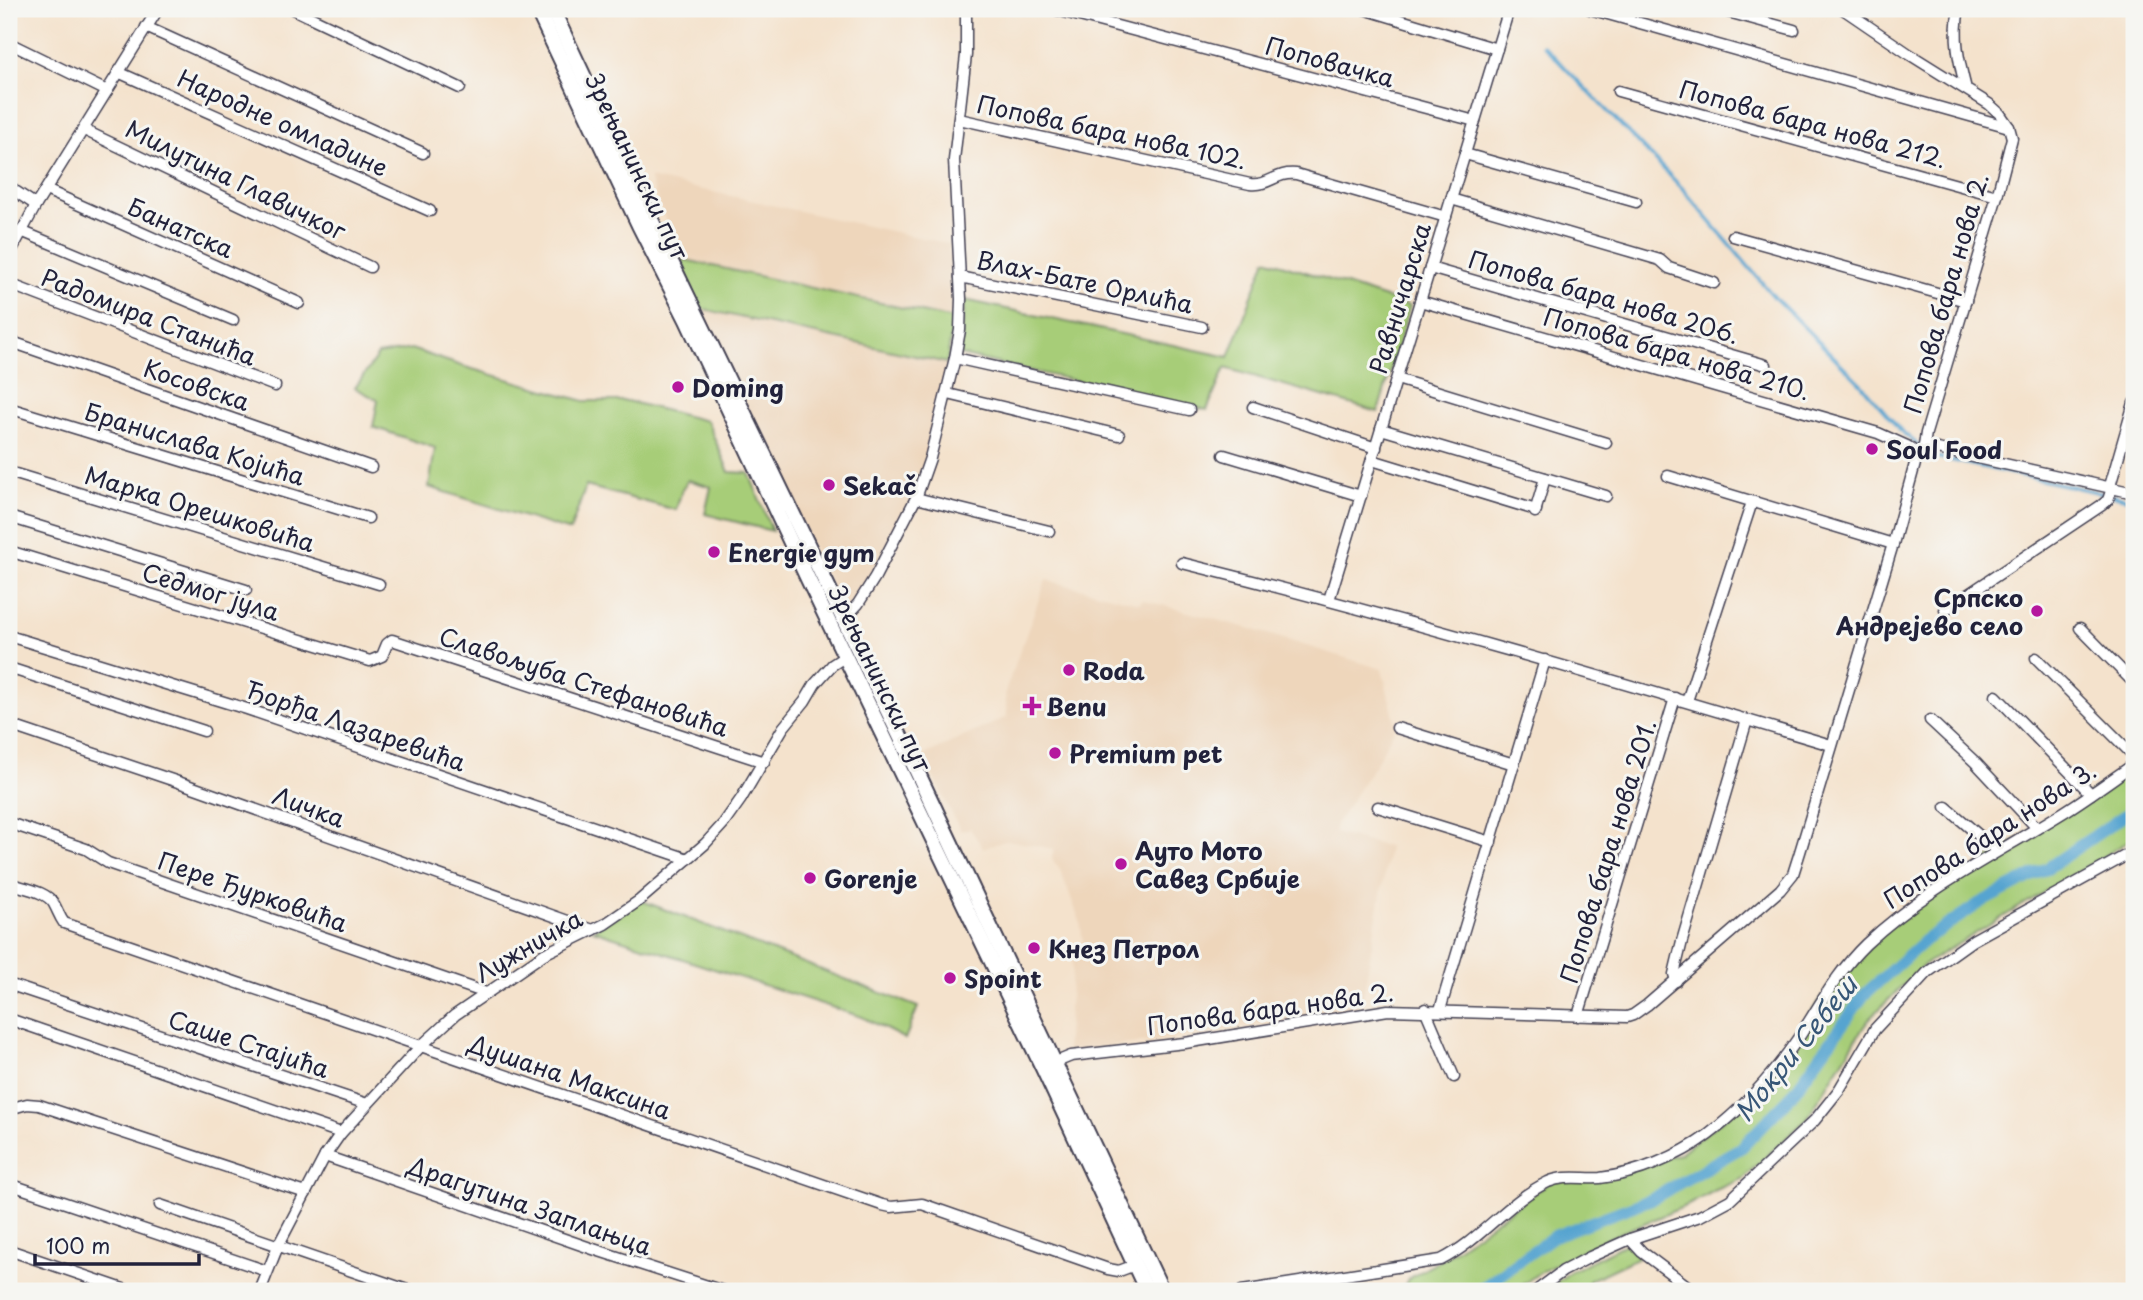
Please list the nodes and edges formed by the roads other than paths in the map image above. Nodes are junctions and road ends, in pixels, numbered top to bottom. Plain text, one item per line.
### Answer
1 (158, 9) edge
2 (293, 9) edge
3 (537, 9) edge
4 (966, 9) edge
5 (1053, 9) edge
6 (1364, 9) edge
7 (1509, 9) edge
8 (1590, 9) edge
9 (1717, 9) edge
10 (1843, 9) edge
11 (1959, 9) edge
12 (554, 10) edge
13 (146, 27) junction
14 (1794, 30) dead end
15 (9, 43) edge
16 (1497, 49) junction
17 (118, 72) junction
18 (460, 88) dead end
19 (1966, 89) junction
20 (107, 91) junction
21 (1618, 91) dead end
22 (959, 119) junction
23 (1475, 121) junction
24 (2009, 127) junction
25 (84, 130) junction
26 (422, 153) dead end
27 (1465, 154) junction
28 (9, 187) edge
29 (46, 190) junction
30 (1997, 196) junction
31 (1451, 199) junction
32 (1636, 202) dead end
33 (36, 205) junction
34 (430, 211) dead end
35 (1446, 217) junction
36 (21, 231) junction
37 (1733, 236) dead end
38 (9, 255) edge
39 (370, 267) dead end
40 (1430, 268) junction
41 (960, 276) junction
42 (1714, 283) dead end
43 (9, 284) edge
44 (1420, 301) junction
45 (1966, 301) junction
46 (299, 303) dead end
47 (233, 320) dead end
48 (1202, 327) dead end
49 (9, 341) edge
50 (956, 358) junction
51 (1766, 365) dead end
52 (1397, 379) junction
53 (275, 387) dead end
54 (948, 394) junction
55 (2134, 403) edge
56 (1253, 407) dead end
57 (9, 408) edge
58 (1189, 410) dead end
59 (1381, 429) junction
60 (1119, 435) dead end
61 (1606, 443) dead end
62 (1376, 448) junction
63 (1921, 450) junction
64 (1224, 455) dead end
65 (1372, 460) junction
66 (371, 467) dead end
67 (9, 472) edge
68 (1668, 476) dead end
69 (1545, 478) junction
70 (2111, 488) junction
71 (2134, 493) edge
72 (1361, 496) junction
73 (1606, 496) dead end
74 (916, 498) junction
75 (1752, 502) junction
76 (9, 517) edge
77 (368, 518) dead end
78 (1049, 531) dead end
79 (1893, 544) junction
80 (9, 551) edge
81 (1182, 564) dead end
82 (379, 584) dead end
83 (246, 590) dead end
84 (1329, 600) junction
85 (1945, 610) dead end
86 (843, 620) junction
87 (2080, 628) dead end
88 (9, 636) edge
89 (392, 640) joint
90 (846, 656) junction
91 (2036, 658) dead end
92 (1545, 660) junction
93 (9, 668) edge
94 (2134, 683) edge
95 (1996, 696) dead end
96 (1675, 698) junction
97 (1687, 701) junction
98 (1747, 720) junction
99 (1930, 720) dead end
100 (9, 725) edge
101 (1397, 728) dead end
102 (204, 732) dead end
103 (1831, 745) junction
104 (2134, 756) edge
105 (764, 761) junction
106 (1514, 764) junction
107 (2134, 764) edge
108 (2091, 794) junction
109 (1378, 807) dead end
110 (1946, 807) dead end
111 (9, 823) edge
112 (2037, 828) junction
113 (1491, 842) junction
114 (1997, 851) junction
115 (2134, 851) edge
116 (688, 859) junction
117 (9, 883) edge
118 (593, 930) junction
119 (1676, 981) junction
120 (14, 986) dead end
121 (486, 993) junction
122 (1425, 1009) junction
123 (1440, 1010) junction
124 (1578, 1016) junction
125 (9, 1019) edge
126 (420, 1047) junction
127 (1048, 1065) junction
128 (1454, 1077) dead end
129 (367, 1104) junction
130 (9, 1109) edge
131 (341, 1133) junction
132 (324, 1156) junction
133 (9, 1184) edge
134 (306, 1193) junction
135 (160, 1205) dead end
136 (1630, 1239) junction
137 (278, 1246) junction
138 (9, 1250) edge
139 (1135, 1265) junction
140 (267, 1271) junction
141 (129, 1291) edge
142 (260, 1291) edge
143 (410, 1291) edge
144 (723, 1291) edge
145 (1147, 1291) edge
146 (1161, 1291) edge
147 (1242, 1291) edge
148 (1536, 1291) edge
149 (1694, 1291) edge

1 - 13 street
2 - 18 street
3 - 90 main road, Зрењанински пут
4 - 22 street
5 - 23 street, Поповачка
6 - 16 street
7 - 16 street, Равничарска
8 - 24 street
9 - 14 street
10 - 19 street
11 - 19 street
12 - 86 main road, Зрењанински пут
13 - 17 street
13 - 26 street
15 - 20 street
16 - 23 street, Равничарска
17 - 20 street
17 - 34 street, Народне омладине
19 - 24 street
20 - 25 street
21 - 30 street, Попова бара нова 212.
22 - 35 street, Попова бара нова 102.
22 - 41 street
23 - 27 street, Равничарска
24 - 30 street, Попова бара нова 2.
25 - 29 street
25 - 39 street, Милутина Главичког
27 - 31 street, Равничарска
27 - 32 street
28 - 33 street
29 - 33 street
29 - 46 street, Банатска
30 - 45 street, Попова бара нова 2.
31 - 35 street, Равничарска
31 - 42 street
33 - 36 street
35 - 40 street, Равничарска
36 - 38 street
36 - 47 street
37 - 45 street
40 - 44 street, Равничарска
40 - 51 street, Попова бара нова 206.
41 - 48 street, Влах-Бате Орлића
41 - 50 street
43 - 53 street, Радомира Станића
44 - 52 street, Равничарска
44 - 63 street, Попова бара нова 210.
45 - 63 street, Попова бара нова 2.
49 - 66 street, Косовска
50 - 54 street
50 - 58 street
52 - 59 street, Равничарска
52 - 61 street
54 - 60 street
54 - 74 street
55 - 70 street
56 - 62 street
57 - 77 street, Бранислава Којића
59 - 62 street, Равничарска
59 - 69 street
62 - 65 street, Равничарска
63 - 70 street, Попова бара нова 210.
63 - 79 street, Попова бара нова 2.
64 - 72 street
65 - 69 street
65 - 72 street, Равничарска
67 - 82 street, Марка Орешковића
68 - 75 street
69 - 73 street
70 - 71 street, Попова бара нова 210.
70 - 85 street
72 - 84 street, Равничарска
74 - 78 street
74 - 86 street
75 - 79 street
75 - 97 street
76 - 83 street
79 - 103 street, Попова бара нова 2.
80 - 89 street, Седмог јула
81 - 84 street
84 - 92 street
86 - 127 main road, Зрењанински пут
87 - 94 street
88 - 116 street, Ђорђа Лазаревића
89 - 105 street, Славољуба Стефановића
90 - 105 street, Лужничка
90 - 127 main road, Зрењанински пут
91 - 104 street
92 - 96 street
92 - 106 street
93 - 102 street
95 - 108 street
96 - 97 street
96 - 124 street, Попова бара нова 201.
97 - 98 street
98 - 103 street
98 - 119 street
99 - 112 street
100 - 118 street, Личка
101 - 106 street
103 - 119 street, Попова бара нова 2.
105 - 116 street, Лужничка
106 - 113 street
107 - 108 street, Попова бара нова 3.
108 - 112 street, Попова бара нова 3.
109 - 113 street
110 - 114 street
111 - 121 street, Пере Ђурковића
112 - 114 street, Попова бара нова 3.
113 - 123 street
114 - 147 street, Попова бара нова 3.
115 - 136 street
116 - 118 street, Лужничка
117 - 126 street, Душана Максина
118 - 121 street, Лужничка
119 - 124 street, Попова бара нова 2.
120 - 129 street, Саше Стајића
121 - 126 street, Лужничка
122 - 123 street, Попова бара нова 2.
122 - 127 street, Попова бара нова 2.
122 - 128 street
123 - 124 street, Попова бара нова 2.
125 - 131 street
126 - 129 street, Лужничка
126 - 139 street, Душана Максина
127 - 139 main road, Зрењанински пут
127 - 146 main road, Зрењанински пут
129 - 131 street, Лужничка
130 - 134 street
131 - 132 street, Лужничка
132 - 134 street, Лужничка
132 - 144 street, Драгутина Заплањца
133 - 140 street
134 - 137 street, Лужничка
135 - 137 street
136 - 148 street
136 - 149 street
137 - 140 street, Лужничка
137 - 143 street
138 - 141 street
139 - 145 main road, Зрењанински пут
140 - 142 street, Лужничка

